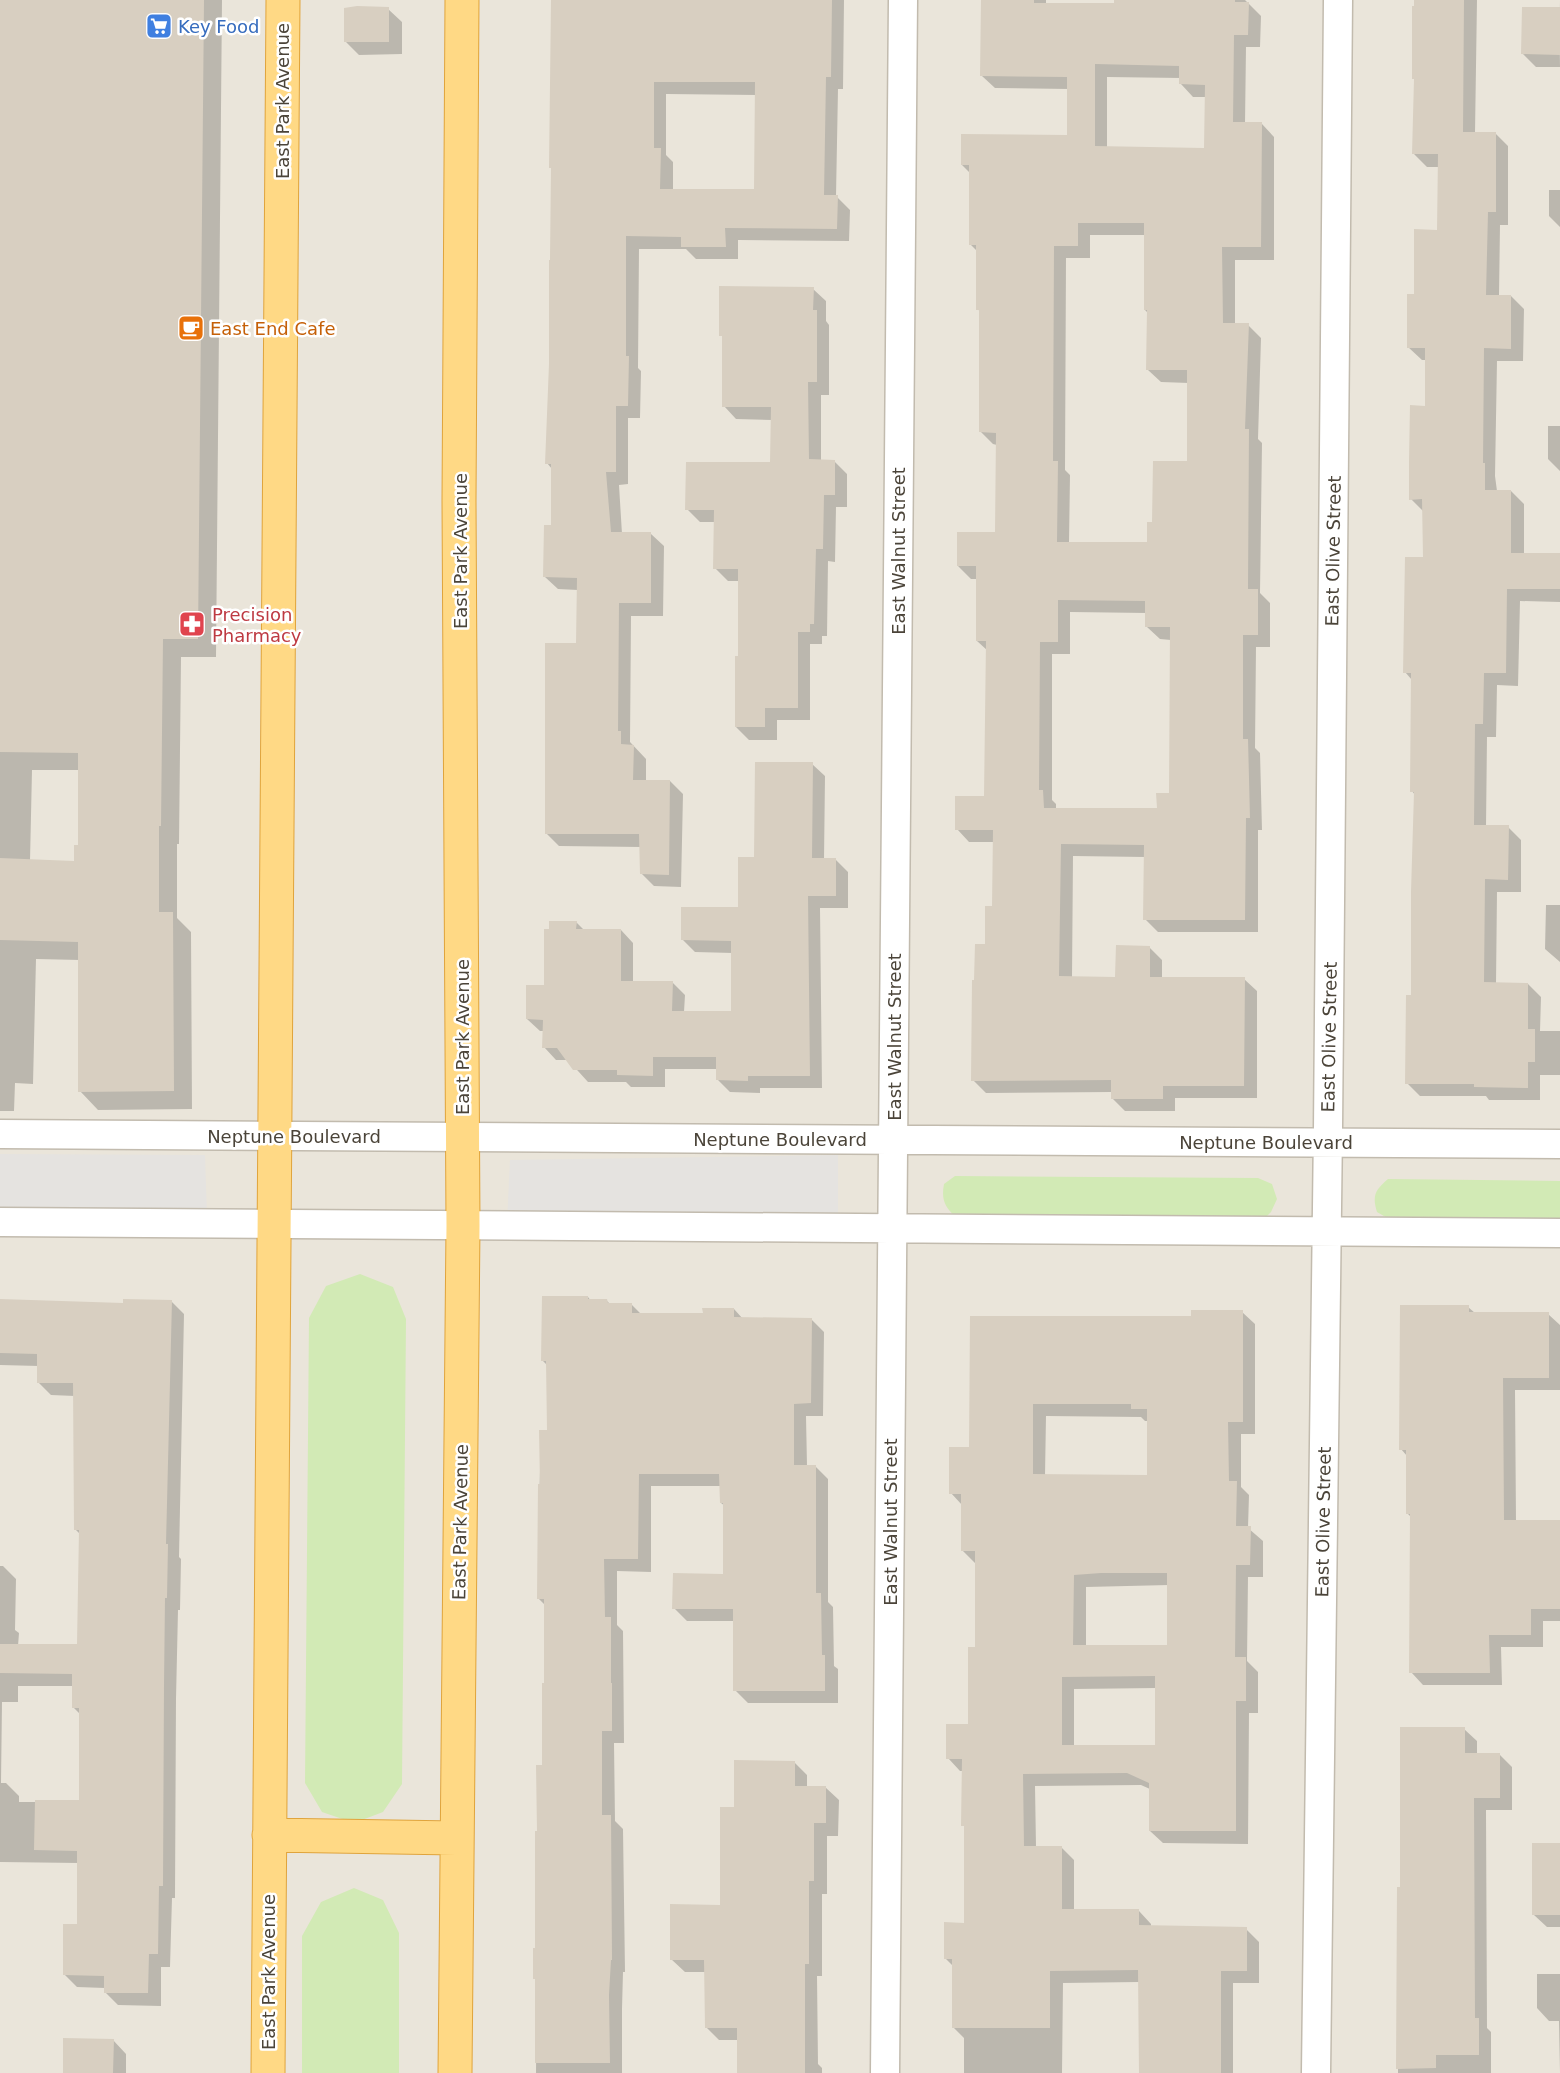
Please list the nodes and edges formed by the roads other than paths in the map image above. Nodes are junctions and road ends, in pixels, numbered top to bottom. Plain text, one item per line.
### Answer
1 (283, 0) edge
2 (462, 0) edge
3 (903, 0) edge
4 (1338, 0) edge
5 (0, 1134) edge
6 (274, 1136) junction
7 (462, 1137) junction
8 (893, 1140) junction
9 (1328, 1143) junction
10 (1560, 1144) edge
11 (0, 1222) edge
12 (274, 1224) junction
13 (463, 1226) junction
14 (892, 1228) junction
15 (1327, 1231) junction
16 (1560, 1233) edge
17 (269, 1835) junction
18 (456, 1838) junction
19 (268, 2073) edge
20 (455, 2073) edge
21 (885, 2073) edge
22 (1316, 2073) edge

1 - 6 highway, East Park Avenue
2 - 7 highway, East Park Avenue
3 - 8 street, East Walnut Street
4 - 9 street, East Olive Street
5 - 6 street, Neptune Boulevard
6 - 7 street, Neptune Boulevard
6 - 12 highway, East Park Avenue
7 - 8 street, Neptune Boulevard
7 - 13 highway, East Park Avenue
8 - 9 street, Neptune Boulevard
8 - 14 street, East Walnut Street
9 - 10 street, Neptune Boulevard
9 - 15 street, East Olive Street
11 - 12 street
12 - 13 street
12 - 17 highway, East Park Avenue
13 - 14 street
13 - 18 highway, East Park Avenue
14 - 15 street
14 - 21 street, East Walnut Street
15 - 16 street
15 - 22 street, East Olive Street
17 - 18 highway
17 - 19 highway, East Park Avenue
18 - 20 highway, East Park Avenue

